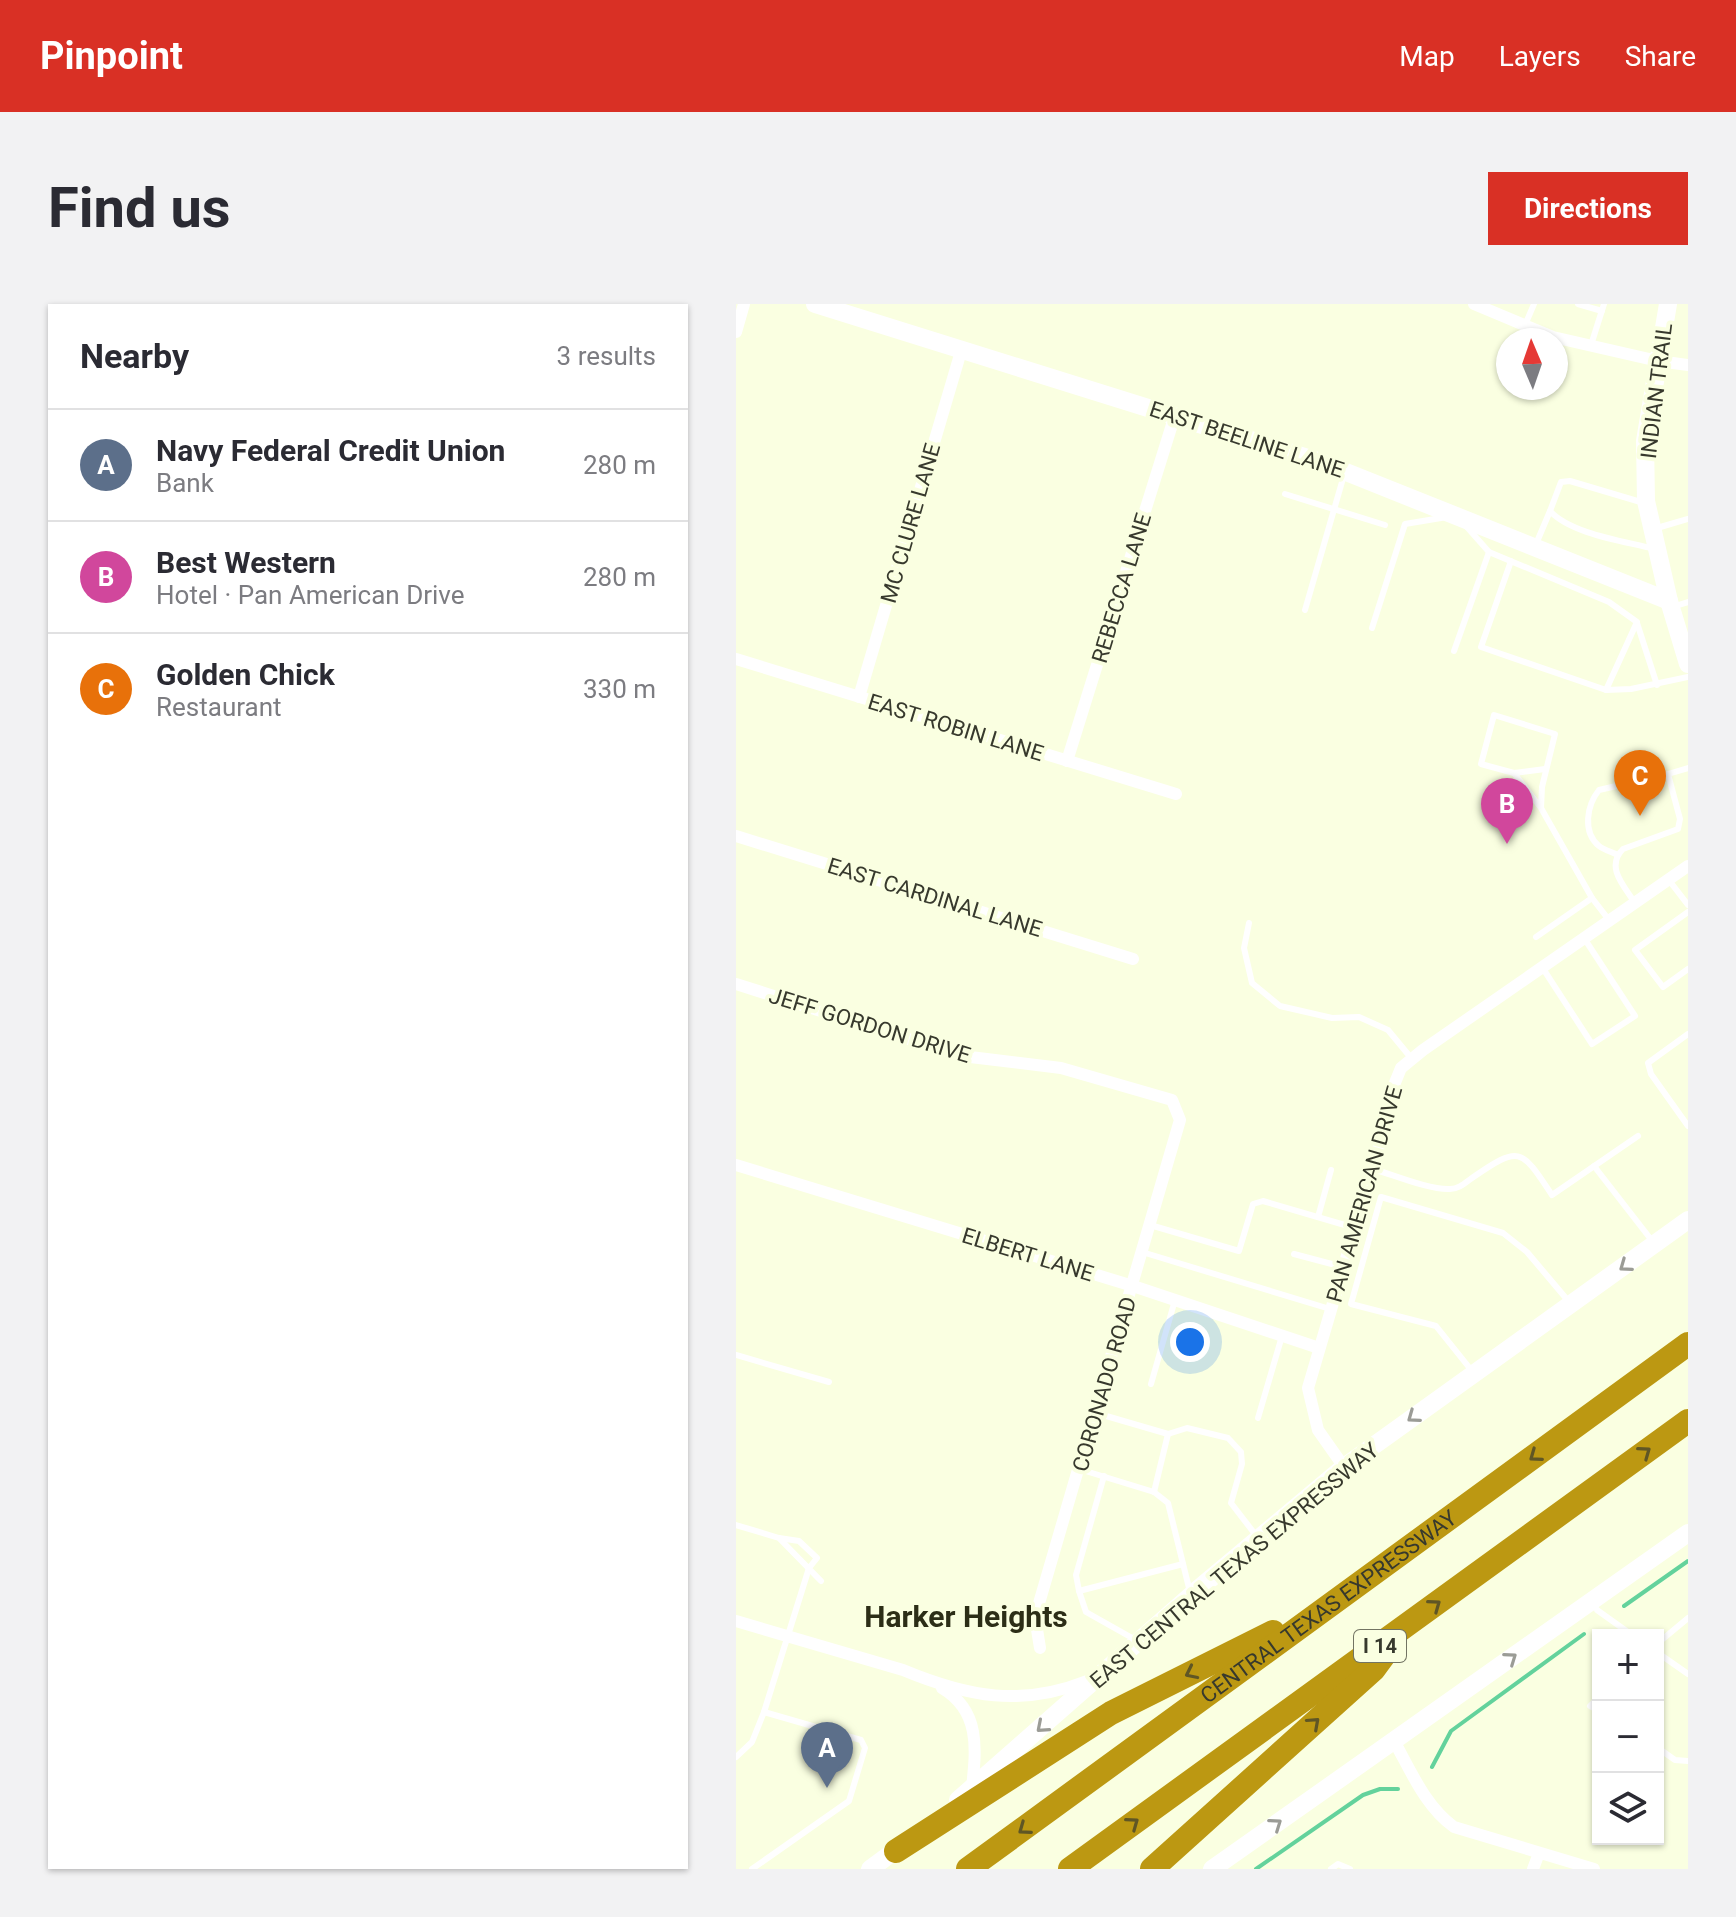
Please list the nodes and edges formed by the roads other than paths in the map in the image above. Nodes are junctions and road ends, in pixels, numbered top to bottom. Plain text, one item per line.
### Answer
1 (744, 304) edge
2 (815, 304) edge
3 (1474, 304) edge
4 (1534, 304) edge
5 (1578, 304) edge
6 (1668, 304) edge
7 (1603, 307) edge
8 (1525, 325) junction
9 (736, 332) edge
10 (1591, 345) junction
11 (962, 348) junction
12 (1658, 361) junction
13 (1688, 365) edge
14 (1175, 415) junction
15 (1345, 471) junction
16 (1285, 494) dead end
17 (1647, 504) junction
18 (1334, 509) junction
19 (1550, 511) junction
20 (1457, 516) junction
21 (1688, 519) edge
22 (1385, 525) dead end
23 (1653, 529) junction
24 (1535, 547) junction
25 (1657, 549) junction
26 (1489, 552) junction
27 (1511, 561) junction
28 (1576, 563) junction
29 (1568, 584) junction
30 (1676, 603) edge
31 (1305, 610) dead end
32 (1637, 622) junction
33 (1372, 628) dead end
34 (1454, 651) dead end
35 (736, 659) edge
36 (1688, 664) edge
37 (1688, 677) edge
38 (1657, 685) junction
39 (1606, 690) junction
40 (859, 697) junction
41 (1067, 761) junction
42 (1688, 768) edge
43 (1545, 769) junction
44 (1514, 773) junction
45 (1668, 774) junction
46 (1176, 794) dead end
47 (1541, 808) junction
48 (736, 836) edge
49 (1618, 855) junction
50 (1688, 866) edge
51 (1668, 879) junction
52 (1592, 898) junction
53 (1635, 903) junction
54 (1688, 905) edge
55 (1688, 912) edge
56 (1609, 921) junction
57 (1249, 923) dead end
58 (1536, 937) dead end
59 (1584, 938) junction
60 (1133, 959) dead end
61 (1542, 967) junction
62 (1688, 969) edge
63 (736, 984) edge
64 (1688, 1034) edge
65 (1412, 1059) junction
66 (1688, 1110) edge
67 (1680, 1116) junction
68 (1180, 1120) joint
69 (1688, 1126) edge
70 (1638, 1136) dead end
71 (736, 1165) edge
72 (1594, 1166) junction
73 (1373, 1169) junction
74 (1331, 1170) dead end
75 (1318, 1217) junction
76 (1688, 1220) edge
77 (1150, 1225) junction
78 (1355, 1228) junction
79 (1654, 1244) junction
80 (1142, 1252) junction
81 (1294, 1254) dead end
82 (1343, 1267) junction
83 (1133, 1286) junction
84 (1175, 1300) junction
85 (1571, 1304) junction
86 (1331, 1309) junction
87 (1282, 1336) junction
88 (1688, 1344) edge
89 (1319, 1348) junction
90 (736, 1355) edge
91 (1474, 1374) junction
92 (829, 1382) dead end
93 (1151, 1384) dead end
94 (1096, 1413) junction
95 (1258, 1418) dead end
96 (1688, 1421) edge
97 (1168, 1434) junction
98 (1344, 1467) junction
99 (1079, 1469) junction
100 (1104, 1476) junction
101 (1154, 1492) junction
102 (736, 1525) edge
103 (1688, 1533) edge
104 (779, 1538) junction
105 (1258, 1539) junction
106 (1183, 1564) junction
107 (809, 1568) junction
108 (821, 1581) dead end
109 (1079, 1591) junction
110 (1191, 1596) junction
111 (1336, 1601) junction
112 (1591, 1601) junction
113 (1687, 1620) edge
114 (736, 1621) edge
115 (1406, 1627) junction
116 (1624, 1629) edge
117 (788, 1637) junction
118 (1664, 1638) edge
119 (1140, 1642) junction
120 (1040, 1648) dead end
121 (1664, 1657) edge
122 (1105, 1673) junction
123 (1688, 1674) edge
124 (929, 1681) junction
125 (764, 1712) junction
126 (1394, 1741) junction
127 (1664, 1752) edge
128 (736, 1757) edge
129 (1688, 1761) edge
130 (972, 1788) junction
131 (896, 1851) junction
132 (1539, 1853) junction
133 (752, 1869) edge
134 (870, 1869) edge
135 (968, 1869) edge
136 (1070, 1869) edge
137 (1152, 1869) edge
138 (1212, 1869) edge
139 (1331, 1869) edge
140 (1350, 1869) edge
141 (1533, 1869) edge
142 (1594, 1869) edge

1 - 9 street
2 - 11 main road, EAST BEELINE LANE
3 - 8 street
4 - 8 lane
5 - 7 lane
6 - 12 main road, INDIAN TRAIL
7 - 10 lane
8 - 10 street
10 - 12 street
11 - 14 main road, EAST BEELINE LANE
11 - 40 street, MC CLURE LANE
12 - 13 street
12 - 17 main road, INDIAN TRAIL
14 - 15 main road, EAST BEELINE LANE
14 - 41 street, REBECCA LANE
15 - 18 lane
15 - 20 main road, EAST BEELINE LANE
16 - 18 lane
17 - 19 lane
17 - 23 main road, INDIAN TRAIL
18 - 22 lane
18 - 31 lane
19 - 24 lane
19 - 25 lane
20 - 24 main road, EAST BEELINE LANE
20 - 26 lane
20 - 33 lane
21 - 23 lane
23 - 25 main road, INDIAN TRAIL
24 - 28 main road, EAST BEELINE LANE
25 - 30 main road, INDIAN TRAIL
26 - 27 lane
26 - 34 lane
27 - 29 lane
27 - 39 lane
28 - 29 lane
28 - 30 main road, EAST BEELINE LANE
29 - 32 lane
30 - 36 main road, INDIAN TRAIL
32 - 38 lane
32 - 39 lane
35 - 40 street, EAST ROBIN LANE
37 - 38 lane
38 - 39 lane
40 - 41 street, EAST ROBIN LANE
41 - 46 street, EAST ROBIN LANE
42 - 45 lane
43 - 44 lane
43 - 44 lane
43 - 47 lane
44 - 47 lane
45 - 49 lane
45 - 49 lane
47 - 52 lane
48 - 60 street, EAST CARDINAL LANE
49 - 53 lane
50 - 51 street, PAN AMERICAN DRIVE
51 - 53 street, PAN AMERICAN DRIVE
51 - 54 lane
52 - 56 lane
52 - 58 lane
53 - 56 street, PAN AMERICAN DRIVE
55 - 62 lane
56 - 59 street, PAN AMERICAN DRIVE
57 - 65 lane
59 - 61 street, PAN AMERICAN DRIVE
59 - 61 lane
61 - 65 street, PAN AMERICAN DRIVE
63 - 68 street, JEFF GORDON DRIVE
64 - 67 lane
65 - 73 street, PAN AMERICAN DRIVE
66 - 67 lane
67 - 69 lane
68 - 77 street, CORONADO ROAD
70 - 72 lane
71 - 83 street, ELBERT LANE
72 - 73 lane
72 - 79 lane
73 - 78 street, PAN AMERICAN DRIVE
74 - 75 lane
75 - 77 lane
75 - 78 lane
76 - 79 main road, EAST CENTRAL TEXAS EXPRESSWAY
77 - 80 street, CORONADO ROAD
78 - 82 street, PAN AMERICAN DRIVE
79 -> 85 main road, EAST CENTRAL TEXAS EXPRESSWAY
80 - 83 street, CORONADO ROAD
80 - 86 lane
81 - 82 lane
82 - 86 street, PAN AMERICAN DRIVE
83 - 84 street, ELBERT LANE
83 - 94 street, CORONADO ROAD
84 - 87 street, ELBERT LANE
84 - 93 lane
85 - 91 main road, EAST CENTRAL TEXAS EXPRESSWAY
85 - 91 lane
86 - 89 street, PAN AMERICAN DRIVE
87 - 89 street, ELBERT LANE
87 - 95 lane
88 -> 111 highway, CENTRAL TEXAS EXPRESSWAY
89 - 98 street, PAN AMERICAN DRIVE
90 - 92 lane
91 -> 98 main road, EAST CENTRAL TEXAS EXPRESSWAY
94 - 97 lane
94 - 99 street, CORONADO ROAD
115 -> 96 highway, I 14
97 - 101 lane
97 - 105 lane
98 - 105 main road, EAST CENTRAL TEXAS EXPRESSWAY
99 - 100 lane
99 - 120 street, CORONADO ROAD
100 - 101 lane
100 - 109 lane
101 - 106 lane
102 - 104 lane
103 - 112 main road
104 - 107 lane
104 - 107 lane
105 - 110 main road, EAST CENTRAL TEXAS EXPRESSWAY
106 - 109 lane
106 - 110 lane
107 - 108 lane
107 - 117 lane
109 - 119 lane
110 - 119 main road, EAST CENTRAL TEXAS EXPRESSWAY
111 -> 131 highway
111 -> 135 highway, CENTRAL TEXAS EXPRESSWAY
112 - 116 lane
126 -> 112 main road
113 - 118 lane
114 - 117 street
136 -> 115 highway, I 14
137 -> 115 highway
117 - 124 street
117 - 125 lane
119 - 122 main road, EAST CENTRAL TEXAS EXPRESSWAY
121 - 123 lane
122 - 124 street
122 -> 130 main road, EAST CENTRAL TEXAS EXPRESSWAY
124 - 130 street
125 - 128 lane
125 - 133 lane
126 - 132 street
138 -> 126 main road
127 - 129 lane
130 - 131 main road, EAST CENTRAL TEXAS EXPRESSWAY
131 - 134 main road, EAST CENTRAL TEXAS EXPRESSWAY
132 - 141 street
132 - 142 street
139 - 140 lane

